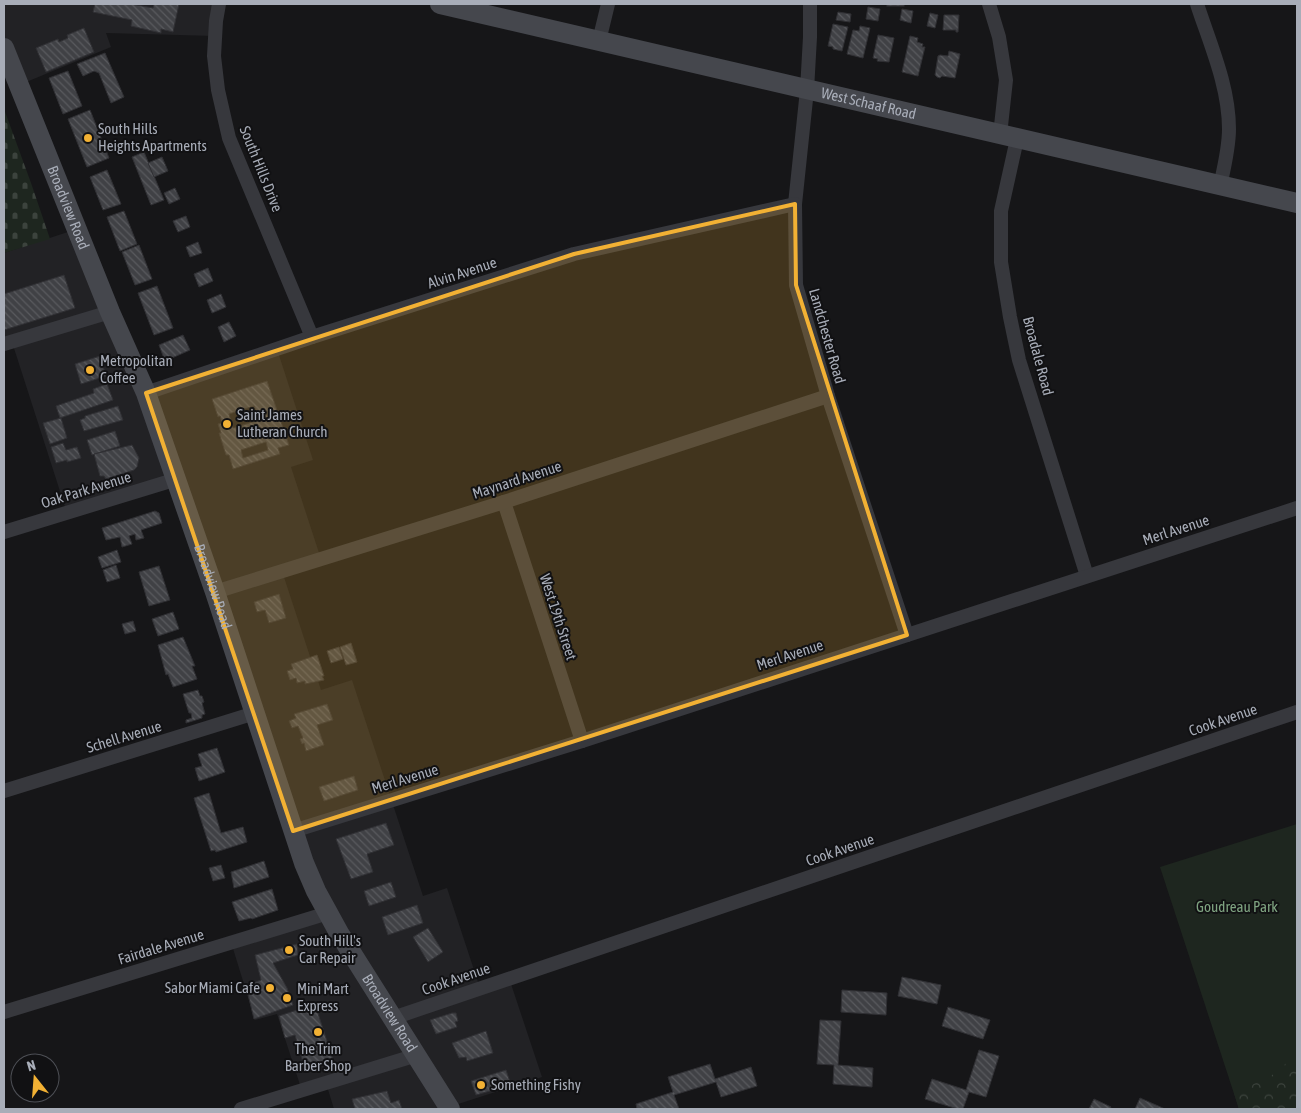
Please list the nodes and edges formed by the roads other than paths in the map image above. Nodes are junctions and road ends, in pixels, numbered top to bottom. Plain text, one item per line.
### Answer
1 (219, 4) edge
2 (440, 4) edge
3 (608, 4) edge
4 (810, 4) edge
5 (989, 4) edge
6 (1197, 4) edge
7 (599, 41) junction
8 (4, 48) edge
9 (807, 90) junction
10 (1009, 137) junction
11 (1220, 186) junction
12 (1297, 203) edge
13 (794, 204) junction
14 (110, 312) junction
15 (312, 337) junction
16 (4, 344) edge
17 (146, 393) junction
18 (828, 396) junction
19 (177, 479) junction
20 (504, 502) junction
21 (1297, 508) edge
22 (4, 532) edge
23 (1087, 576) junction
24 (215, 592) junction
25 (907, 635) junction
26 (1297, 712) edge
27 (255, 713) junction
28 (582, 740) junction
29 (4, 791) edge
30 (293, 831) junction
31 (328, 913) junction
32 (4, 1012) edge
33 (392, 1018) junction
34 (417, 1055) junction
35 (241, 1109) edge
36 (450, 1109) edge

1 - 15 street, South Hills Drive
2 - 7 main road, West Schaaf Road
3 - 7 street
4 - 9 street, Landchester Road
5 - 10 street, Broadale Road
6 - 11 street
7 - 9 main road, West Schaaf Road
8 - 14 main road, Broadview Road
9 - 10 main road, West Schaaf Road
9 - 13 street, Landchester Road
10 - 11 main road, West Schaaf Road
10 - 23 street, Broadale Road
11 - 12 main road, West Schaaf Road
13 - 15 street, Alvin Avenue
13 - 18 street, Landchester Road
14 - 16 street
14 - 17 main road, Broadview Road
15 - 17 street, Alvin Avenue
17 - 19 main road, Broadview Road
18 - 20 street, Maynard Avenue
18 - 25 street, Landchester Road
19 - 22 street, Oak Park Avenue
19 - 24 main road, Broadview Road
20 - 24 street, Maynard Avenue
20 - 28 street, West 19th Street
21 - 23 street, Merl Avenue
23 - 25 street, Merl Avenue
24 - 27 main road, Broadview Road
25 - 28 street, Merl Avenue
26 - 33 street, Cook Avenue
27 - 29 street, Schell Avenue
27 - 30 main road, Broadview Road
28 - 30 street, Merl Avenue
30 - 31 main road, Broadview Road
31 - 32 street, Fairdale Avenue
31 - 33 main road, Broadview Road
33 - 34 main road, Broadview Road
34 - 35 street
34 - 36 main road, Broadview Road

